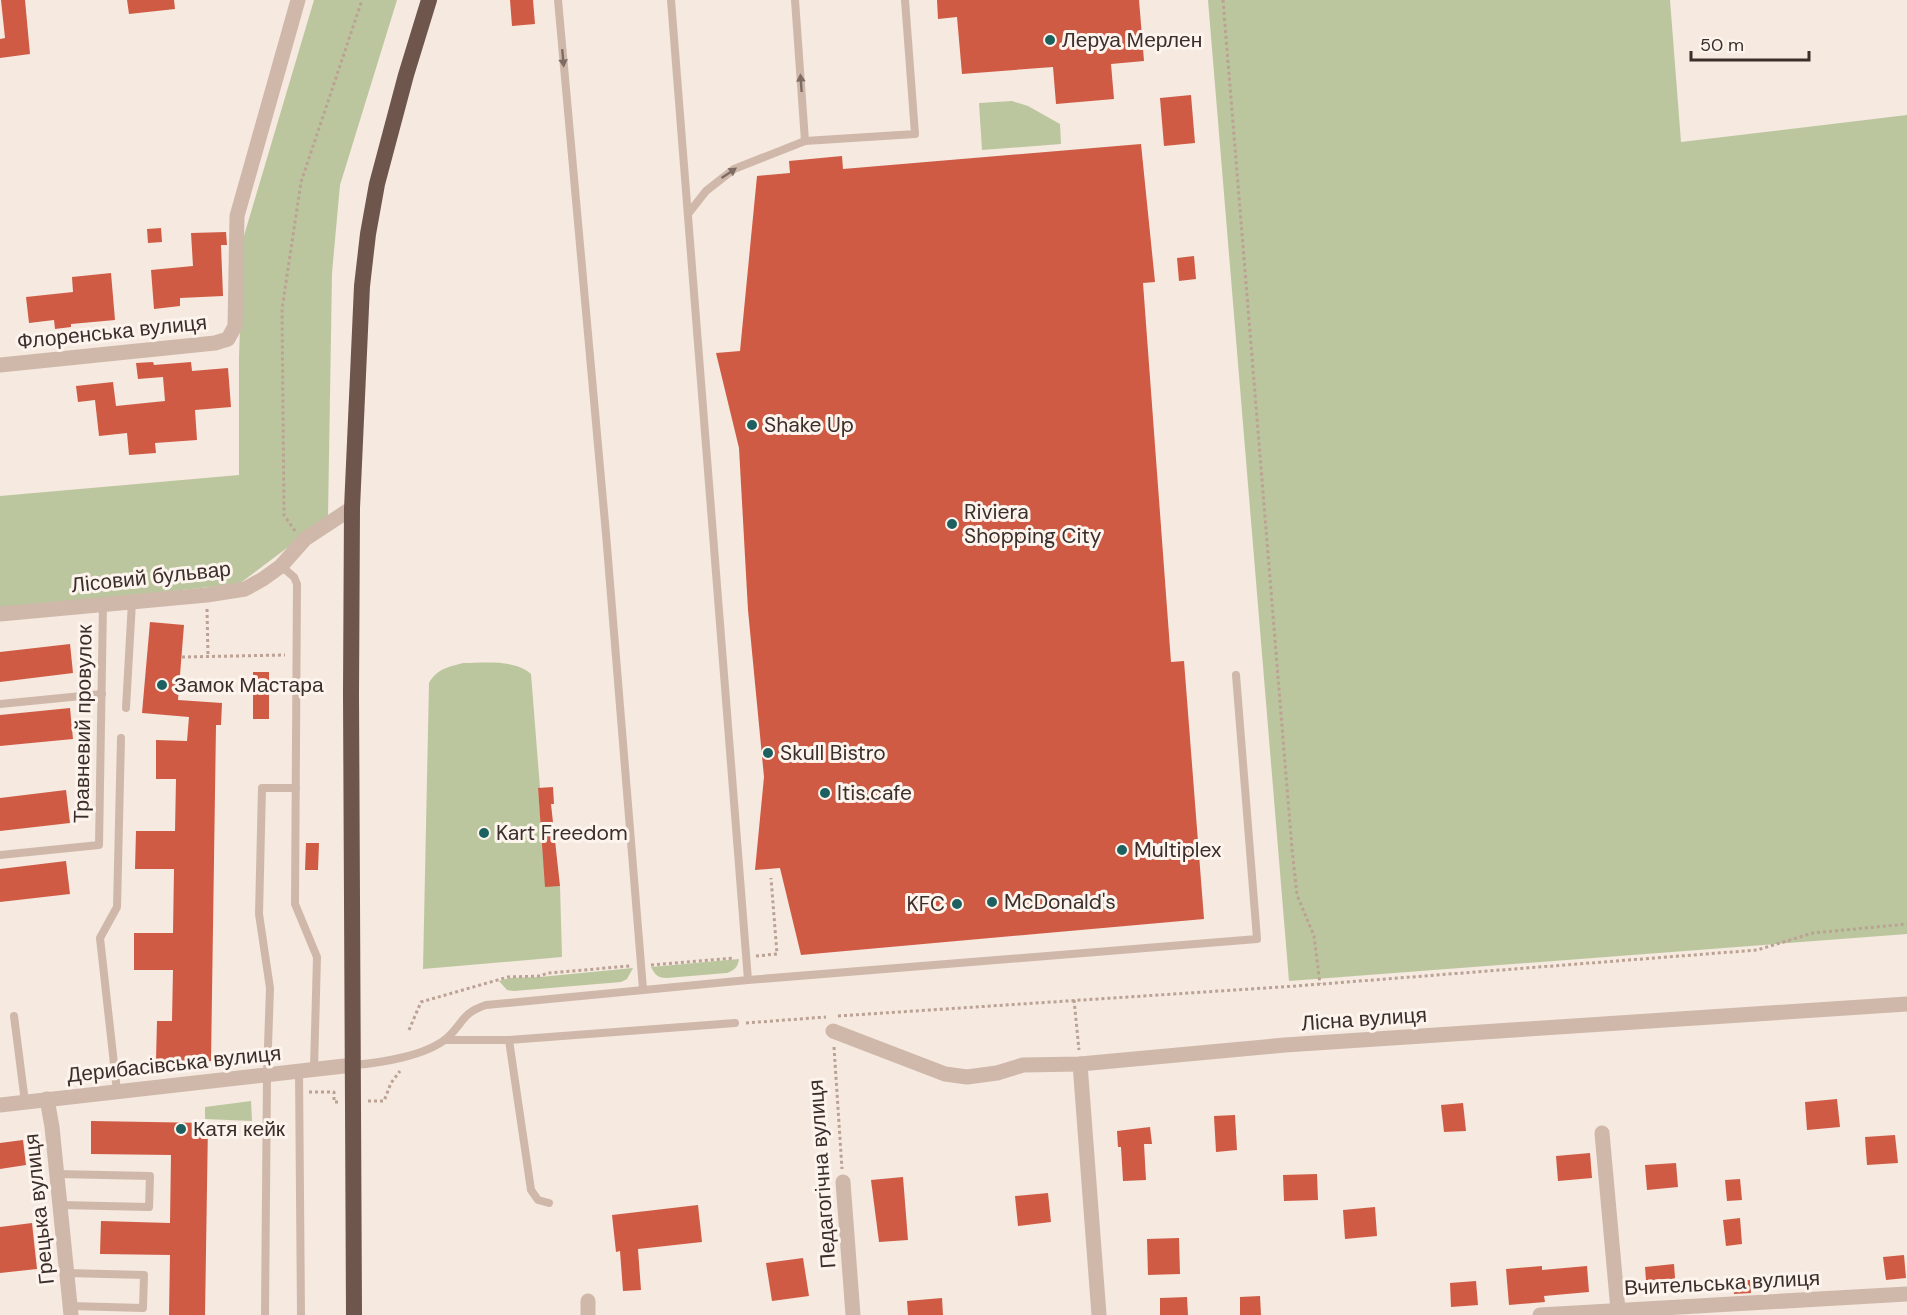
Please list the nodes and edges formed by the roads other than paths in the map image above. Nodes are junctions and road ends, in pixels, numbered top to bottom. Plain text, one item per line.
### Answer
1 (298, 0) edge
2 (429, 0) edge
3 (558, 0) edge
4 (672, 0) edge
5 (795, 0) edge
6 (905, 0) edge
7 (805, 141) junction
8 (688, 214) junction
9 (0, 365) edge
10 (352, 508) junction
11 (280, 566) junction
12 (132, 601) junction
13 (103, 603) junction
14 (0, 614) edge
15 (1236, 675) dead end
16 (102, 694) junction
17 (0, 704) edge
18 (126, 708) dead end
19 (121, 738) dead end
20 (296, 788) junction
21 (0, 855) edge
22 (747, 980) junction
23 (643, 989) junction
24 (1907, 1004) edge
25 (14, 1016) dead end
26 (735, 1023) road end
27 (833, 1030) road end
28 (445, 1040) junction
29 (509, 1040) junction
30 (1080, 1064) junction
31 (353, 1065) junction
32 (307, 1070) junction
33 (267, 1075) junction
34 (117, 1091) junction
35 (47, 1099) junction
36 (25, 1101) junction
37 (0, 1105) edge
38 (1602, 1133) dead end
39 (57, 1174) junction
40 (843, 1182) road end
41 (549, 1203) dead end
42 (60, 1205) junction
43 (67, 1273) junction
44 (1907, 1293) edge
45 (70, 1310) edge
46 (1618, 1310) junction
47 (265, 1315) edge
48 (301, 1315) edge
49 (354, 1315) edge
50 (853, 1315) edge
51 (1099, 1315) edge
52 (1540, 1315) edge

1 - 9 street, Флоренська вулиця
2 - 10 highway
3 -> 23 lane
4 - 8 lane
7 -> 5 lane
6 - 7 lane
8 -> 7 lane
8 - 22 lane
10 - 11 street, Лісовий бульвар
10 - 31 highway
11 - 12 street, Лісовий бульвар
11 - 20 lane
12 - 13 street, Лісовий бульвар
12 - 18 lane
13 - 14 street, Лісовий бульвар
13 - 16 lane, Травневий провулок
15 - 22 lane
16 - 17 lane
16 - 21 lane, Травневий провулок
19 - 34 lane
20 - 32 lane
20 - 33 lane
22 - 23 lane
23 - 28 lane
24 - 30 street, Лісна вулиця
25 - 36 lane
26 - 29 lane
27 - 30 street, Лісна вулиця
28 - 29 lane
28 - 31 lane
29 - 41 lane
30 - 51 street
31 - 32 street, Дерибасівська вулиця
31 - 49 highway
32 - 33 street, Дерибасівська вулиця
32 - 48 lane
33 - 34 street, Дерибасівська вулиця
33 - 47 lane
34 - 35 street, Дерибасівська вулиця
35 - 36 street, Дерибасівська вулиця
35 - 39 street, Грецька вулиця
36 - 37 street, Дерибасівська вулиця
38 - 46 street
39 - 42 street, Грецька вулиця
39 - 42 lane
40 - 50 street, Педагогічна вулиця
42 - 43 street, Грецька вулиця
43 - 45 street, Грецька вулиця
43 - 45 lane
44 - 46 street, Вчительська вулиця
46 - 52 street, Вчительська вулиця

